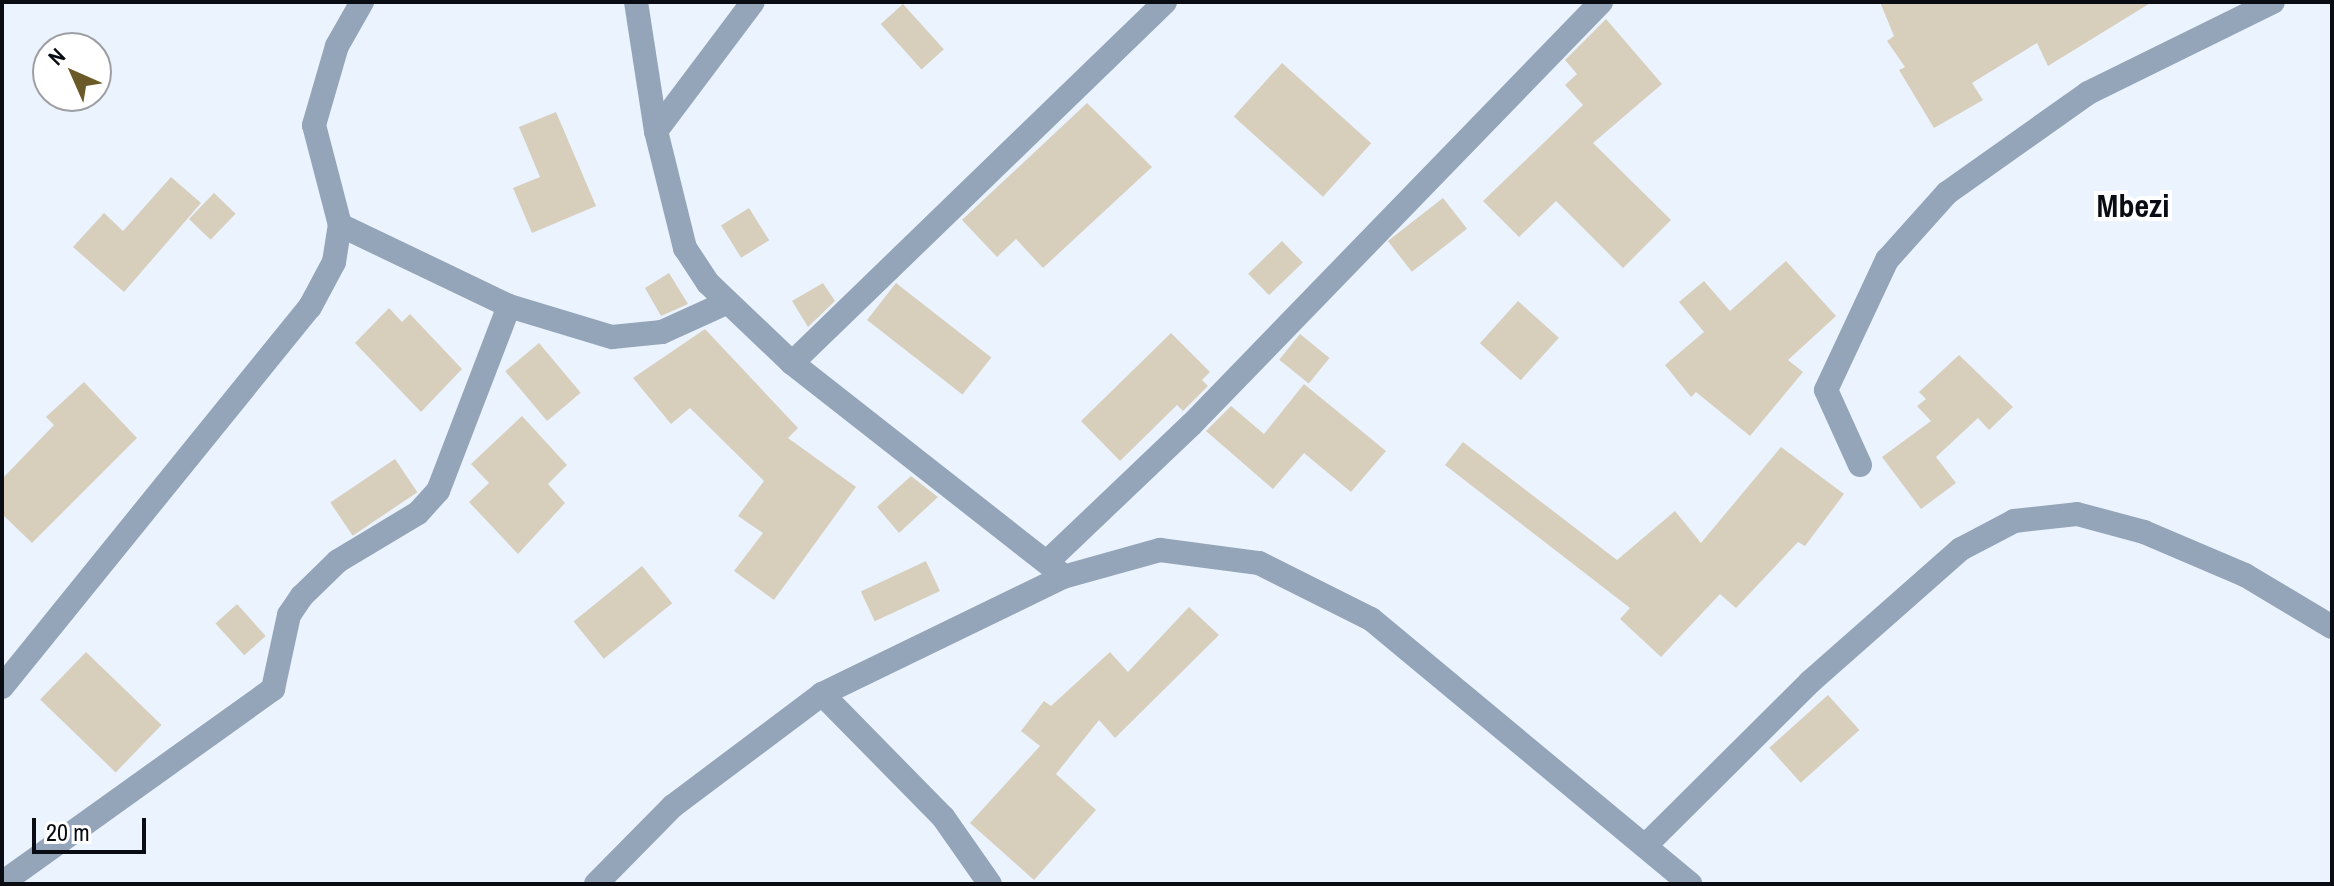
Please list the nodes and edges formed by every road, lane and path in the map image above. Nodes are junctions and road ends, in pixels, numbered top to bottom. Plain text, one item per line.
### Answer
1 (362, 2) edge
2 (636, 2) edge
3 (753, 2) edge
4 (1165, 2) edge
5 (1601, 2) edge
6 (2273, 2) edge
7 (656, 131) junction
8 (340, 225) junction
9 (728, 302) junction
10 (509, 306) junction
11 (792, 363) junction
12 (1860, 465) dead end
13 (1055, 569) junction
14 (2332, 627) edge
15 (2, 687) edge
16 (822, 694) junction
17 (1645, 846) junction
18 (8, 874) edge
19 (601, 882) edge
20 (990, 884) edge
21 (1690, 884) edge

1 - 8 street
2 - 7 street
3 - 7 street
4 - 11 street
5 - 13 street
6 - 12 street
7 - 9 street
8 - 10 street
8 - 15 street
9 - 10 street
9 - 11 street
10 - 18 street
11 - 13 street
13 - 16 street
13 - 17 street
14 - 17 street
16 - 19 street
16 - 20 street
17 - 21 street

